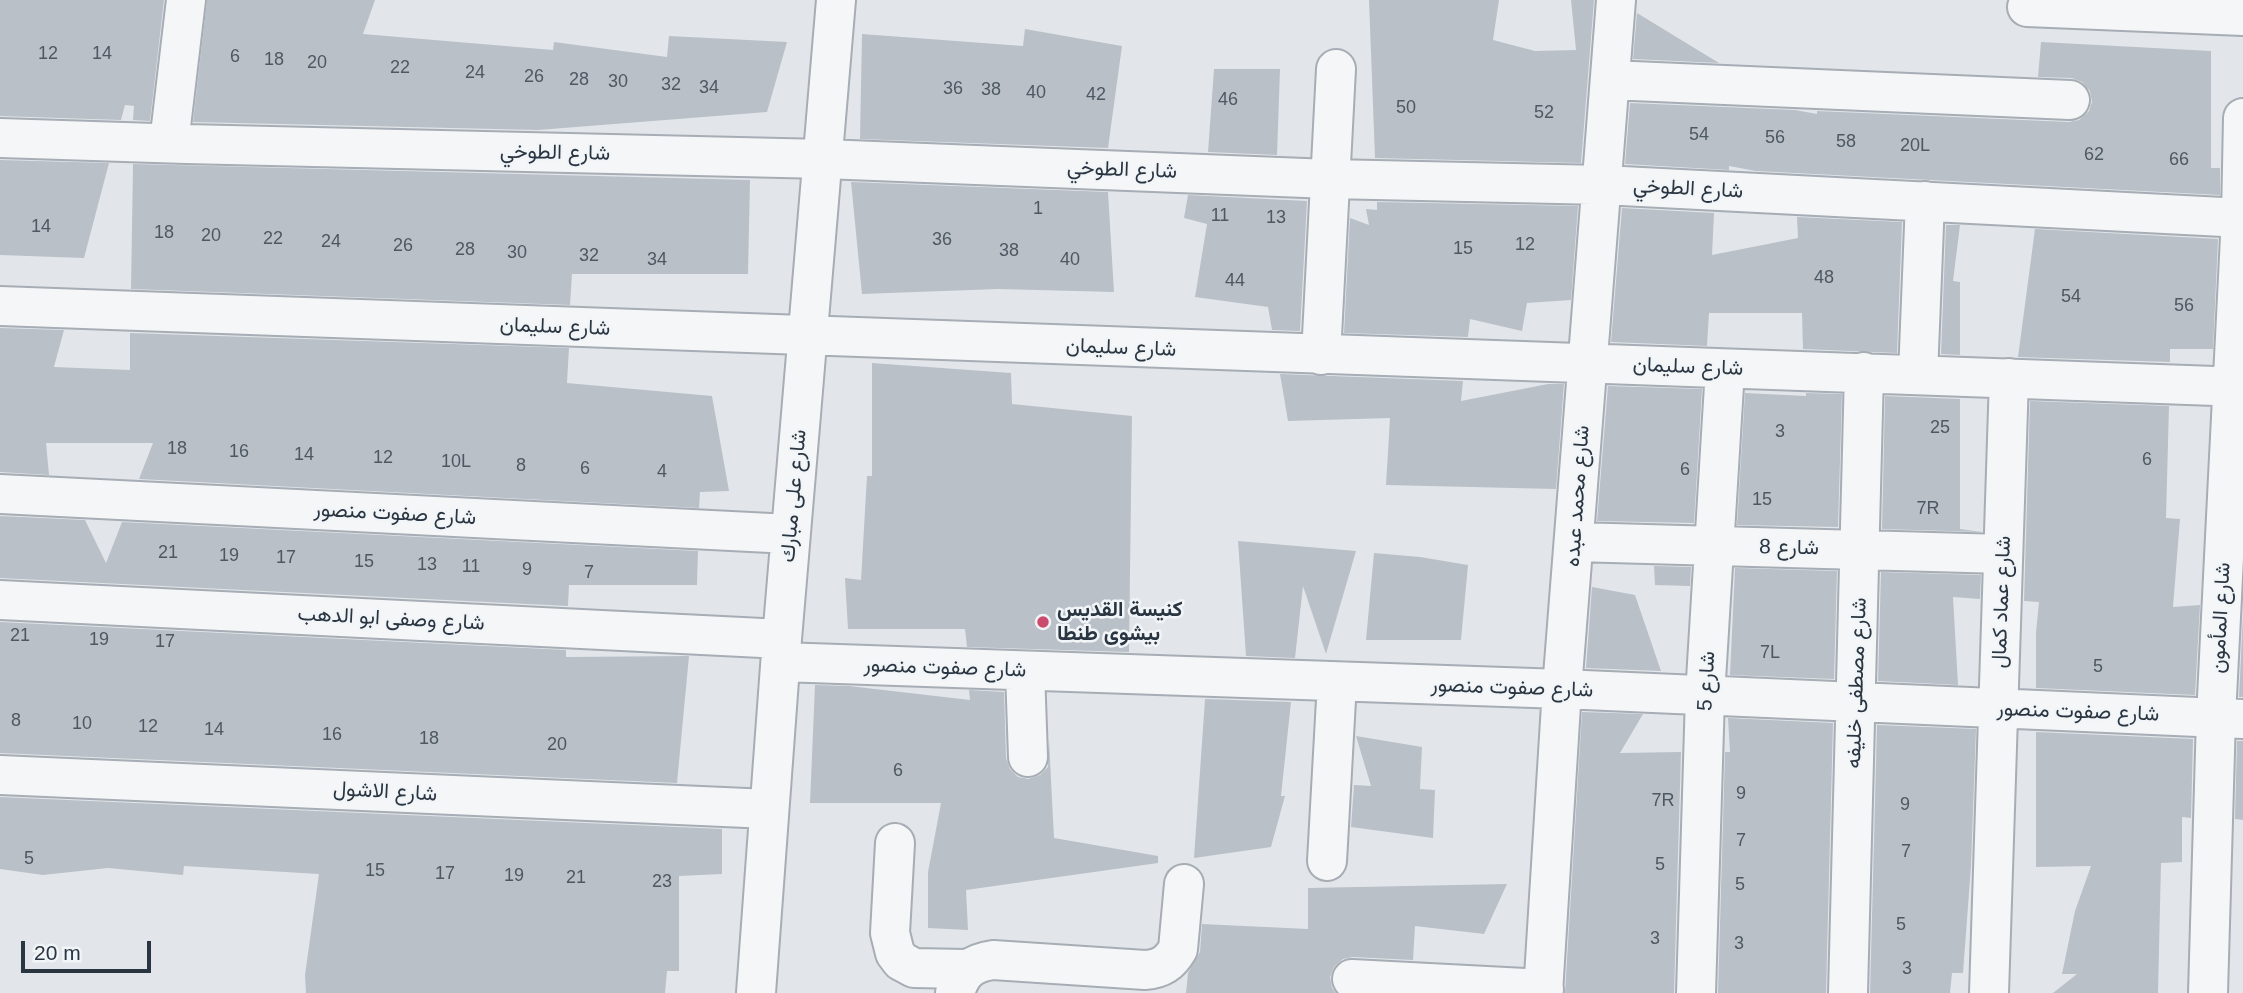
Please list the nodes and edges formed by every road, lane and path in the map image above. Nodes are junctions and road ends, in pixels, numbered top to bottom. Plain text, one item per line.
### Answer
1 (186, 0) edge
2 (836, 0) edge
3 (1616, 0) edge
4 (2028, 7) dead end
5 (2243, 16) edge
6 (1336, 69) dead end
7 (1610, 80) junction
8 (2070, 100) dead end
9 (2243, 118) edge
10 (0, 138) edge
11 (169, 144) junction
12 (824, 159) junction
13 (1330, 179) junction
14 (1602, 185) junction
15 (1925, 201) junction
16 (2242, 217) edge
17 (0, 306) edge
18 (807, 337) junction
19 (1321, 355) junction
20 (1587, 362) junction
21 (1725, 369) junction
22 (1864, 372) junction
23 (1919, 374) junction
24 (2009, 378) junction
25 (2238, 387) edge
26 (0, 494) edge
27 (790, 534) junction
28 (1575, 542) junction
29 (1714, 546) junction
30 (1861, 550) junction
31 (2003, 554) junction
32 (0, 600) edge
33 (781, 651) junction
34 (1025, 671) junction
35 (1337, 682) junction
36 (1562, 690) junction
37 (1705, 696) junction
38 (1857, 702) junction
39 (1998, 709) junction
40 (2230, 718) edge
41 (1028, 757) dead end
42 (0, 775) edge
43 (769, 809) junction
44 (895, 843) dead end
45 (1327, 861) dead end
46 (1184, 884) dead end
47 (1352, 979) dead end
48 (961, 981) edge
49 (1544, 991) edge
50 (755, 993) edge
51 (1696, 993) edge
52 (1848, 993) edge
53 (1989, 993) edge
54 (2208, 993) edge

1 - 11 street
2 - 12 street, شارع على مبارك
3 - 7 street, شارع محمد عبده
4 - 5 street
6 - 13 street
7 - 8 street
7 - 14 street, شارع محمد عبده
9 - 16 street, شارع المأمون
10 - 11 street, شارع الطوخي
11 - 12 street, شارع الطوخي
12 - 13 street, شارع الطوخي
12 - 18 street, شارع على مبارك
13 - 14 street, شارع الطوخي
13 - 19 street
14 - 15 street, شارع الطوخي
14 - 20 street, شارع محمد عبده
15 - 16 street, شارع الطوخي
15 - 23 street
16 - 25 street, شارع المأمون
17 - 18 street, شارع سليمان
18 - 19 street, شارع سليمان
18 - 27 street, شارع على مبارك
19 - 20 street, شارع سليمان
20 - 21 street, شارع سليمان
20 - 28 street, شارع محمد عبده
21 - 22 street, شارع سليمان
21 - 29 street, شارع 5
22 - 23 street, شارع سليمان
22 - 30 street, شارع مصطفى خليفه
23 - 24 street, شارع سليمان
24 - 25 street, شارع سليمان
24 - 31 street, شارع عماد كمال
25 - 40 street, شارع المأمون
26 - 27 street, شارع صفوت منصور
27 - 33 street, شارع على مبارك
28 - 29 street, شارع 8
28 - 36 street, شارع محمد عبده
29 - 30 street, شارع 8
29 - 37 street, شارع 5
30 - 31 street, شارع 8
30 - 38 street, شارع مصطفى خليفه
31 - 39 street, شارع عماد كمال
32 - 33 street, شارع وصفى ابو الدهب
33 - 34 street, شارع صفوت منصور
33 - 43 street, شارع على مبارك
34 - 35 street, شارع صفوت منصور
34 - 41 street
35 - 36 street, شارع صفوت منصور
35 - 45 street
36 - 37 street, شارع صفوت منصور
36 - 49 street, شارع محمد عبده
37 - 38 street, شارع صفوت منصور
37 - 51 street, شارع 5
38 - 39 street, شارع صفوت منصور
38 - 52 street, شارع مصطفى خليفه
39 - 40 street, شارع صفوت منصور
39 - 53 street, شارع عماد كمال
40 - 54 street, شارع المأمون
42 - 43 street, شارع الاشول
43 - 50 street, شارع على مبارك
44 - 48 street
46 - 48 street
47 - 49 street

